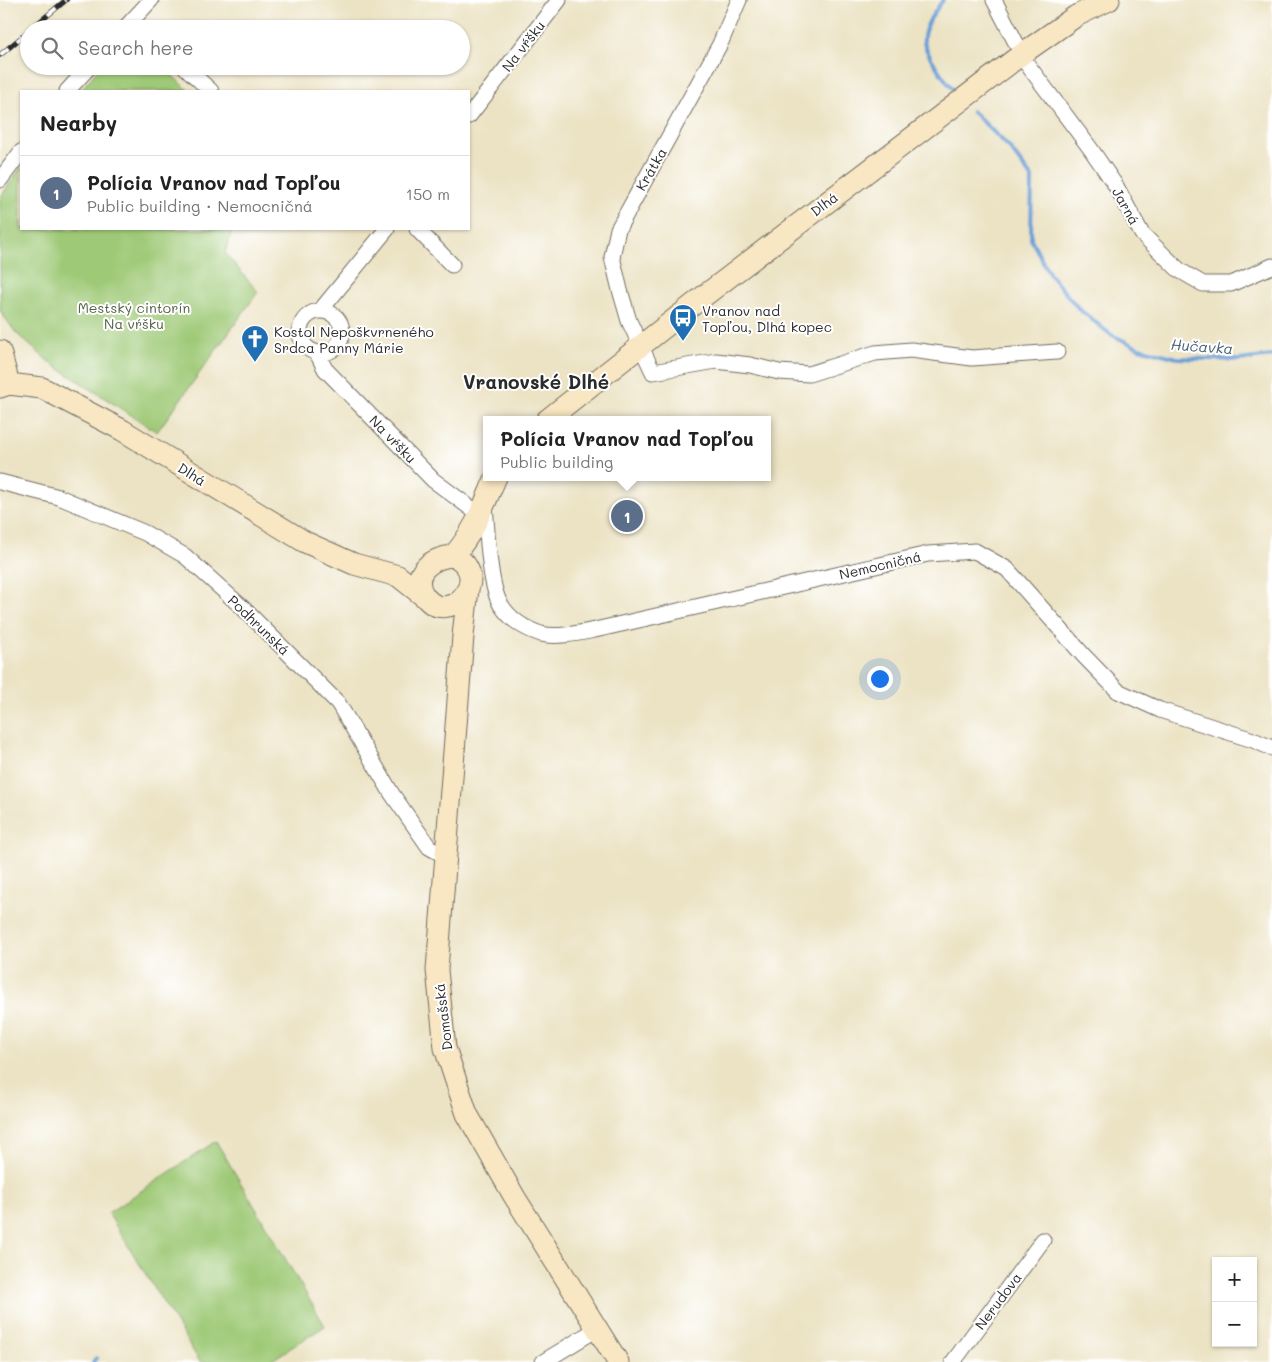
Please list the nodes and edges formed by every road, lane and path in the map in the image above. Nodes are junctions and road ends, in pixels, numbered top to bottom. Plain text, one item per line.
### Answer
1 (151, 0) edge
2 (559, 0) edge
3 (739, 0) edge
4 (994, 0) edge
5 (1109, 0) edge
6 (131, 20) edge
7 (1022, 54) junction
8 (82, 75) edge
9 (194, 75) edge
10 (68, 90) edge
11 (210, 90) edge
12 (470, 115) edge
13 (20, 153) edge
14 (0, 180) edge
15 (386, 230) edge
16 (418, 230) edge
17 (452, 265) dead end
18 (1272, 266) edge
19 (320, 311) junction
20 (640, 346) junction
21 (0, 351) edge
22 (1057, 352) dead end
23 (317, 353) junction
24 (5, 386) edge
25 (552, 416) edge
26 (495, 481) edge
27 (0, 482) edge
28 (482, 522) junction
29 (453, 556) junction
30 (428, 564) junction
31 (391, 575) junction
32 (468, 580) junction
33 (426, 598) junction
34 (448, 607) junction
35 (464, 626) junction
36 (1272, 748) edge
37 (447, 857) junction
38 (1043, 1240) dead end
39 (597, 1329) junction
40 (543, 1362) edge
41 (618, 1362) edge
42 (953, 1362) edge

1 - 6 street
2 - 12 street, Na vŕšku
3 - 20 street, Krátka
4 - 7 street, Jarná
5 - 7 street, Dlhá
7 - 18 street, Jarná
7 - 20 street, Dlhá
8 - 10 street
9 - 11 street
13 - 14 street
15 - 19 street
16 - 17 street
19 - 23 street
19 - 23 street
20 - 22 street
20 - 25 street, Dlhá
21 - 24 street
23 - 28 street, Na vŕšku
24 - 31 street, Dlhá
26 - 28 street
27 - 37 street, Podhrunská
28 - 29 street
28 - 32 street, Domašská
28 - 36 street, Nemocničná
29 - 30 street
29 - 32 street
30 - 31 street
30 - 33 street
31 - 33 street
32 - 34 street
32 - 35 street, Domašská
33 - 34 street
34 - 35 street
35 - 37 street, Domašská
37 - 39 street, Domašská
38 - 42 street, Nerudova
39 - 40 street
39 - 41 street, Domašská

